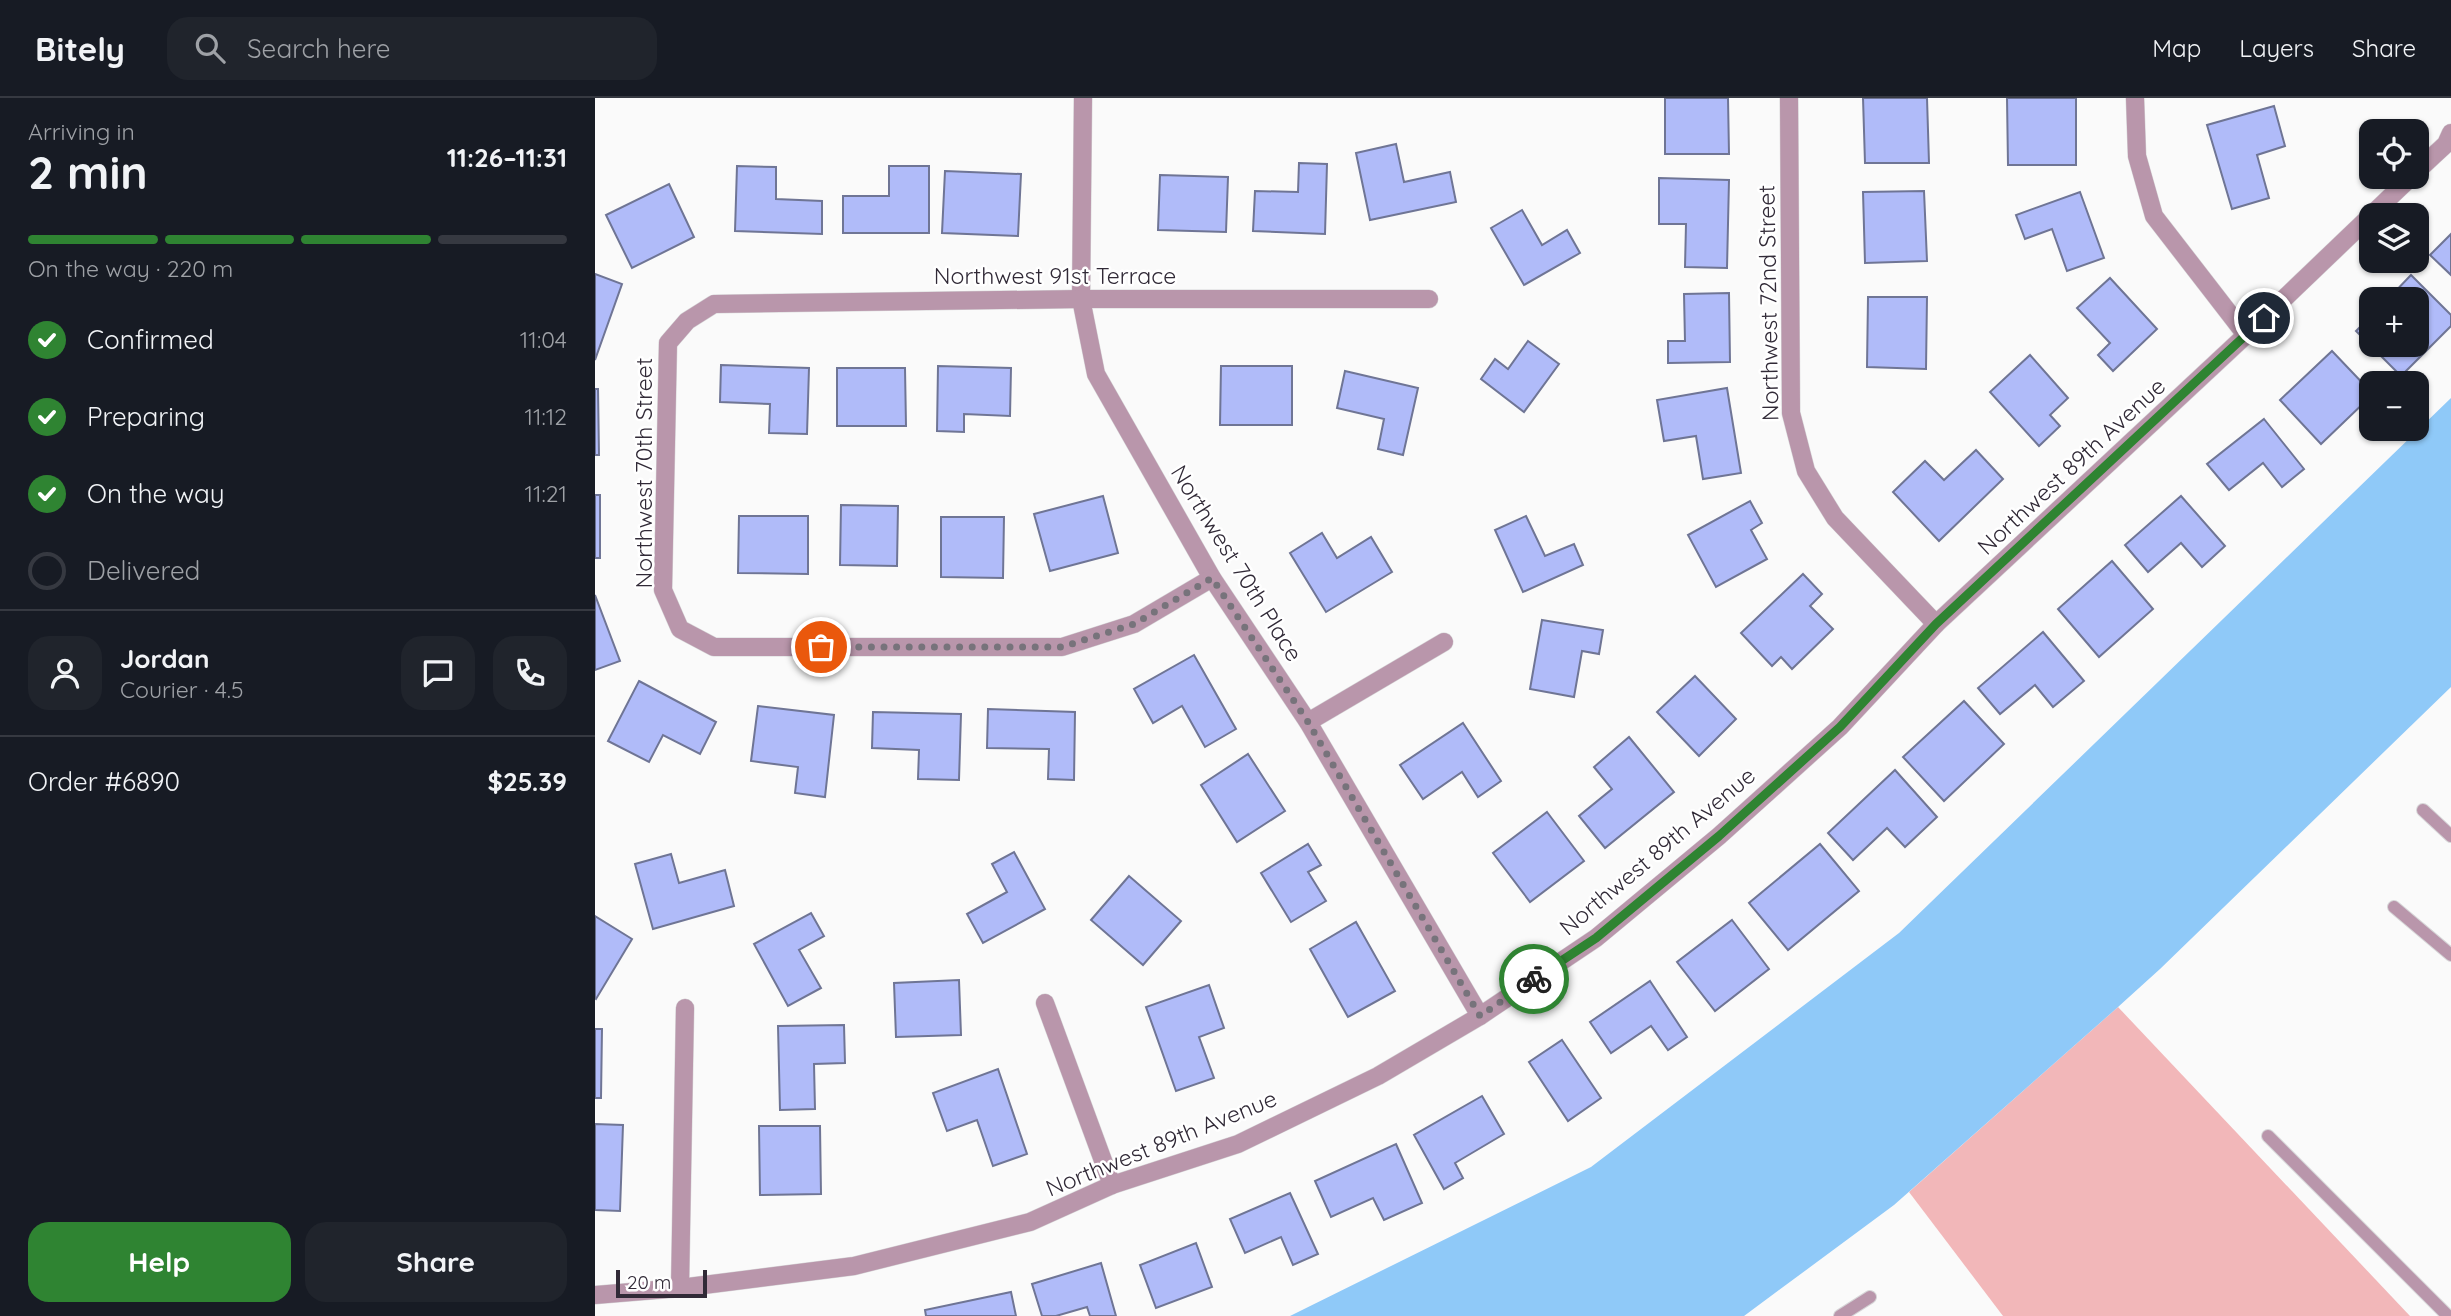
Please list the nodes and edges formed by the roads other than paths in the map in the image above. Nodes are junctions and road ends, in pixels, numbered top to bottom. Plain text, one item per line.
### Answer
1 (1083, 98) edge
2 (1789, 98) edge
3 (2135, 98) edge
4 (2451, 133) edge
5 (2429, 160) edge
6 (2398, 189) edge
7 (1081, 299) junction
8 (1429, 299) dead end
9 (687, 321) joint
10 (2246, 335) junction
11 (1212, 578) junction
12 (1936, 624) junction
13 (1444, 642) dead end
14 (1308, 722) junction
15 (2423, 810) dead end
16 (2451, 836) edge
17 (2394, 907) dead end
18 (2451, 955) edge
19 (1045, 1003) dead end
20 (685, 1008) dead end
21 (1480, 1016) junction
22 (2268, 1136) dead end
23 (1112, 1185) junction
24 (680, 1288) junction
25 (595, 1296) edge
26 (1870, 1297) dead end
27 (1840, 1316) edge
28 (2448, 1316) edge

1 - 7 street, Northwest 70th Place
2 - 12 street, Northwest 72nd Street
3 - 10 street
4 - 5 street
6 - 10 street, Northwest 89th Avenue
7 - 8 street, Northwest 91st Terrace
7 - 9 street, Northwest 91st Terrace
7 - 11 street, Northwest 70th Place
9 - 11 street, Northwest 70th Street
10 - 12 street, Northwest 89th Avenue
11 - 14 street, Northwest 70th Place
12 - 21 street, Northwest 89th Avenue
13 - 14 street
14 - 21 street, Northwest 70th Place
15 - 16 lane
17 - 18 lane
19 - 23 street
20 - 24 street
21 - 23 street, Northwest 89th Avenue
22 - 28 lane
23 - 24 street, Northwest 89th Avenue
24 - 25 street, Northwest 89th Avenue
26 - 27 lane

